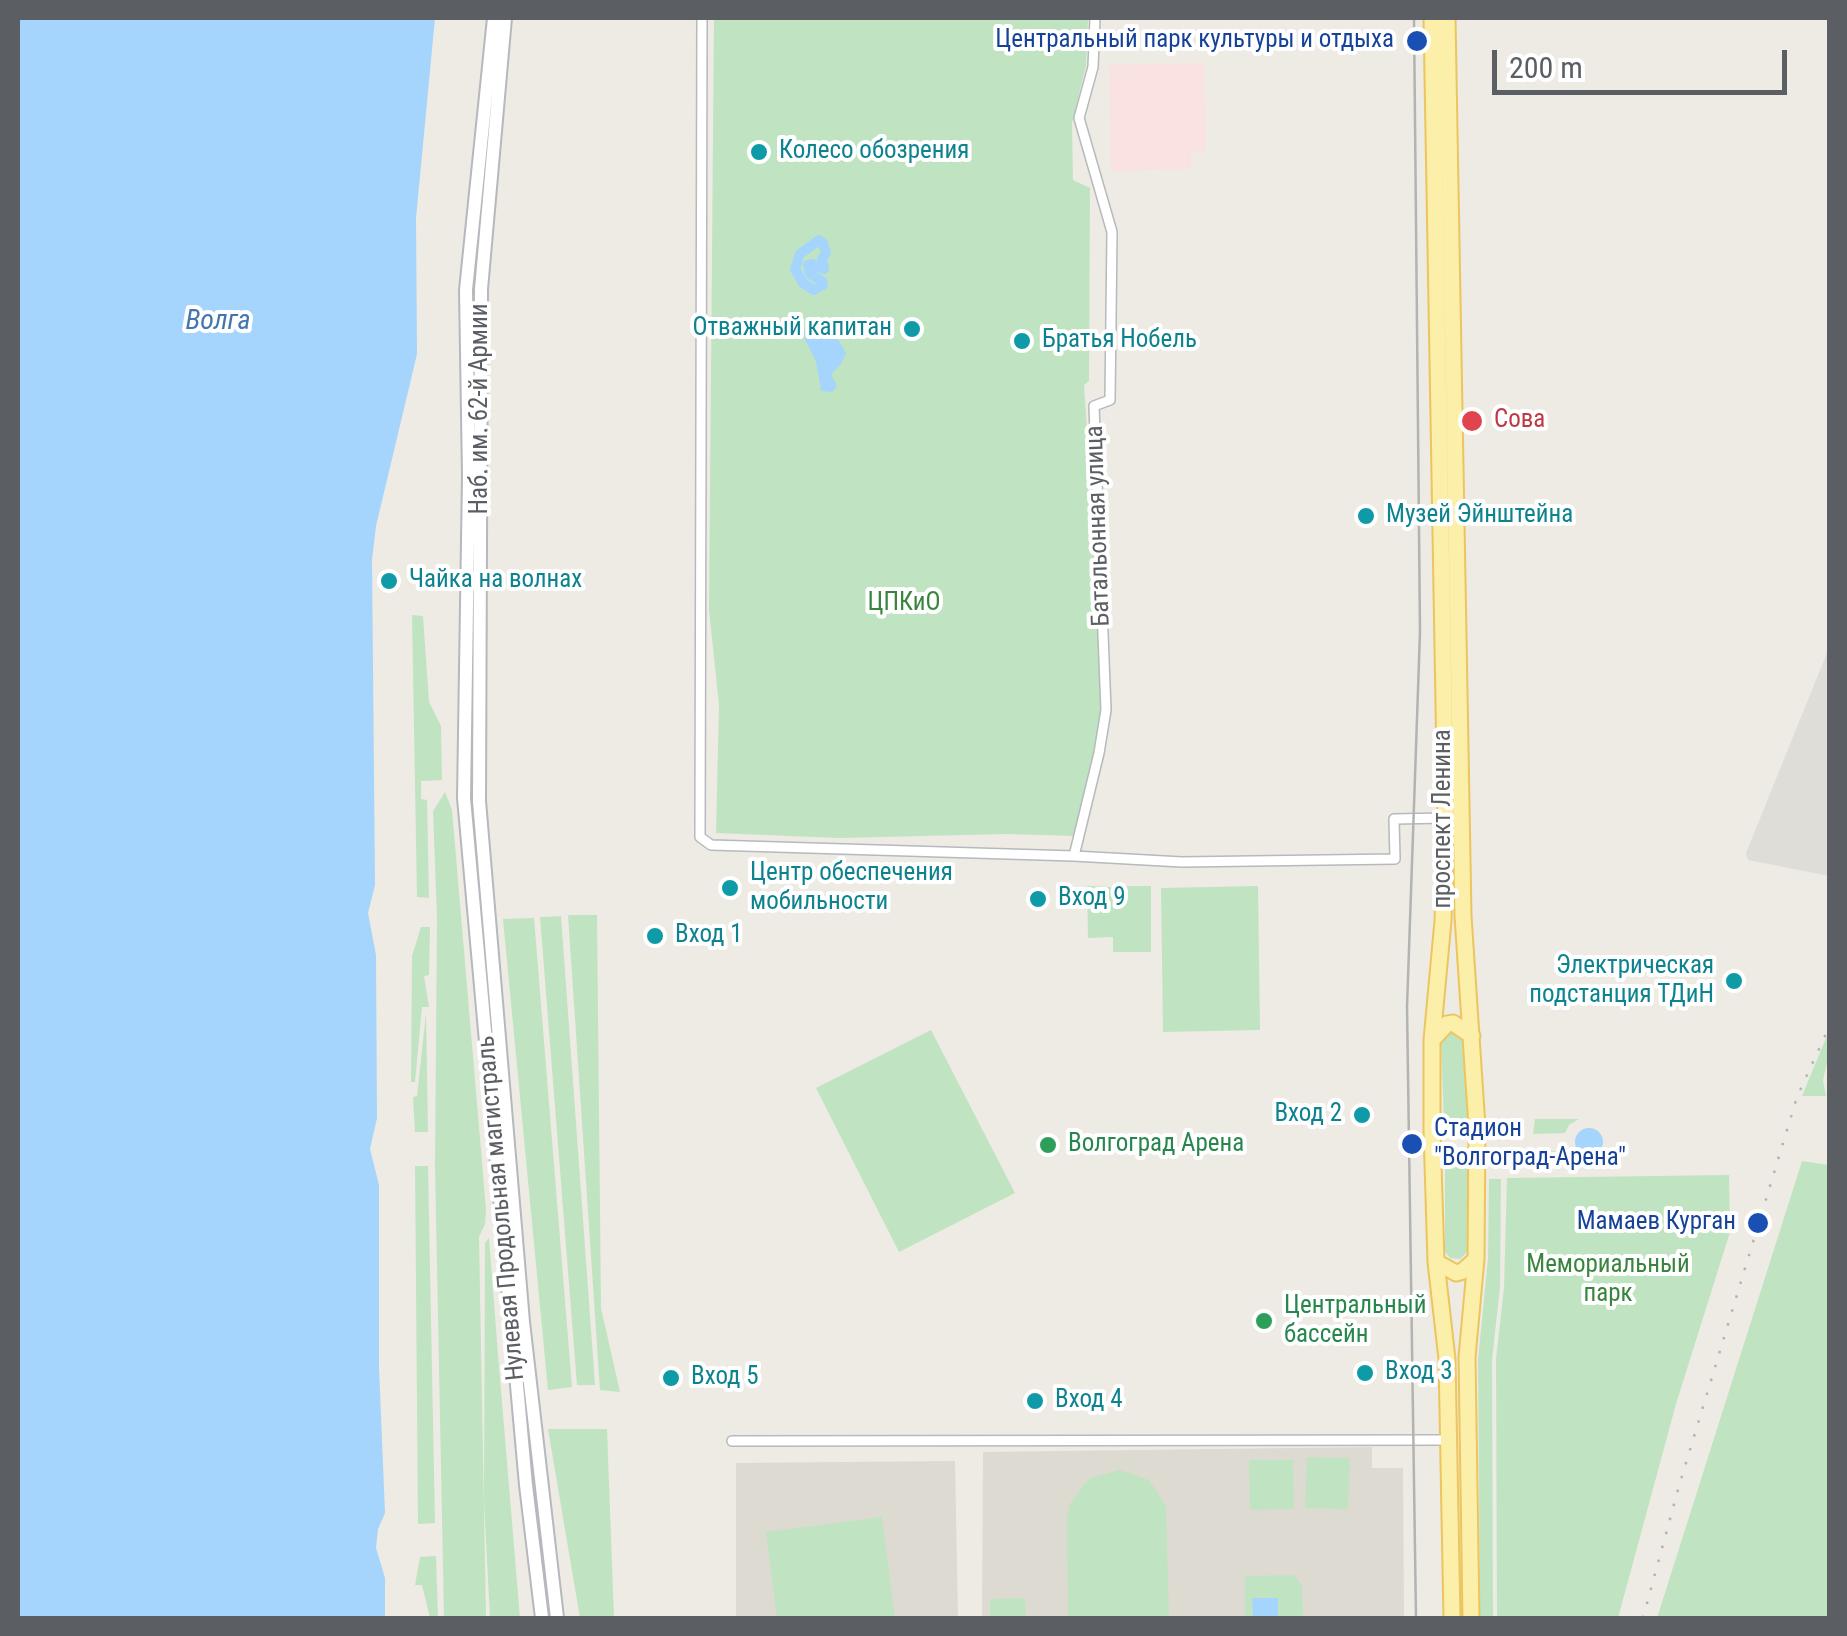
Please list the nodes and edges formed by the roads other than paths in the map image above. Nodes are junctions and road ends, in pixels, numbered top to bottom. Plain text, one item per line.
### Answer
1 (494, 18) edge
2 (505, 18) edge
3 (702, 18) edge
4 (1095, 18) edge
5 (1432, 18) edge
6 (1448, 18) edge
7 (464, 798) joint
8 (479, 801) joint
9 (1446, 818) junction
10 (1074, 856) junction
11 (1472, 1036) junction
12 (1432, 1040) junction
13 (1476, 1259) junction
14 (1436, 1262) junction
15 (1448, 1440) junction
16 (732, 1441) dead end
17 (542, 1618) edge
18 (556, 1618) edge
19 (1452, 1618) edge
20 (1471, 1618) edge

1 - 7 main road, Наб. им. 62-й Армии
2 - 8 main road, Наб. им. 62-й Армии
3 - 10 street
4 - 10 street, Батальонная улица
5 - 9 main road, проспект Ленина
6 - 11 main road, проспект Ленина
7 - 17 main road, Нулевая Продольная магистраль
8 - 18 main road, Нулевая Продольная магистраль
9 - 10 street
9 - 12 main road, проспект Ленина
11 - 12 main road
11 - 13 main road, проспект Ленина
12 - 14 main road, проспект Ленина
13 - 14 main road
13 - 20 main road, проспект Ленина
14 - 15 main road, проспект Ленина
15 - 16 street
15 - 19 main road, проспект Ленина

